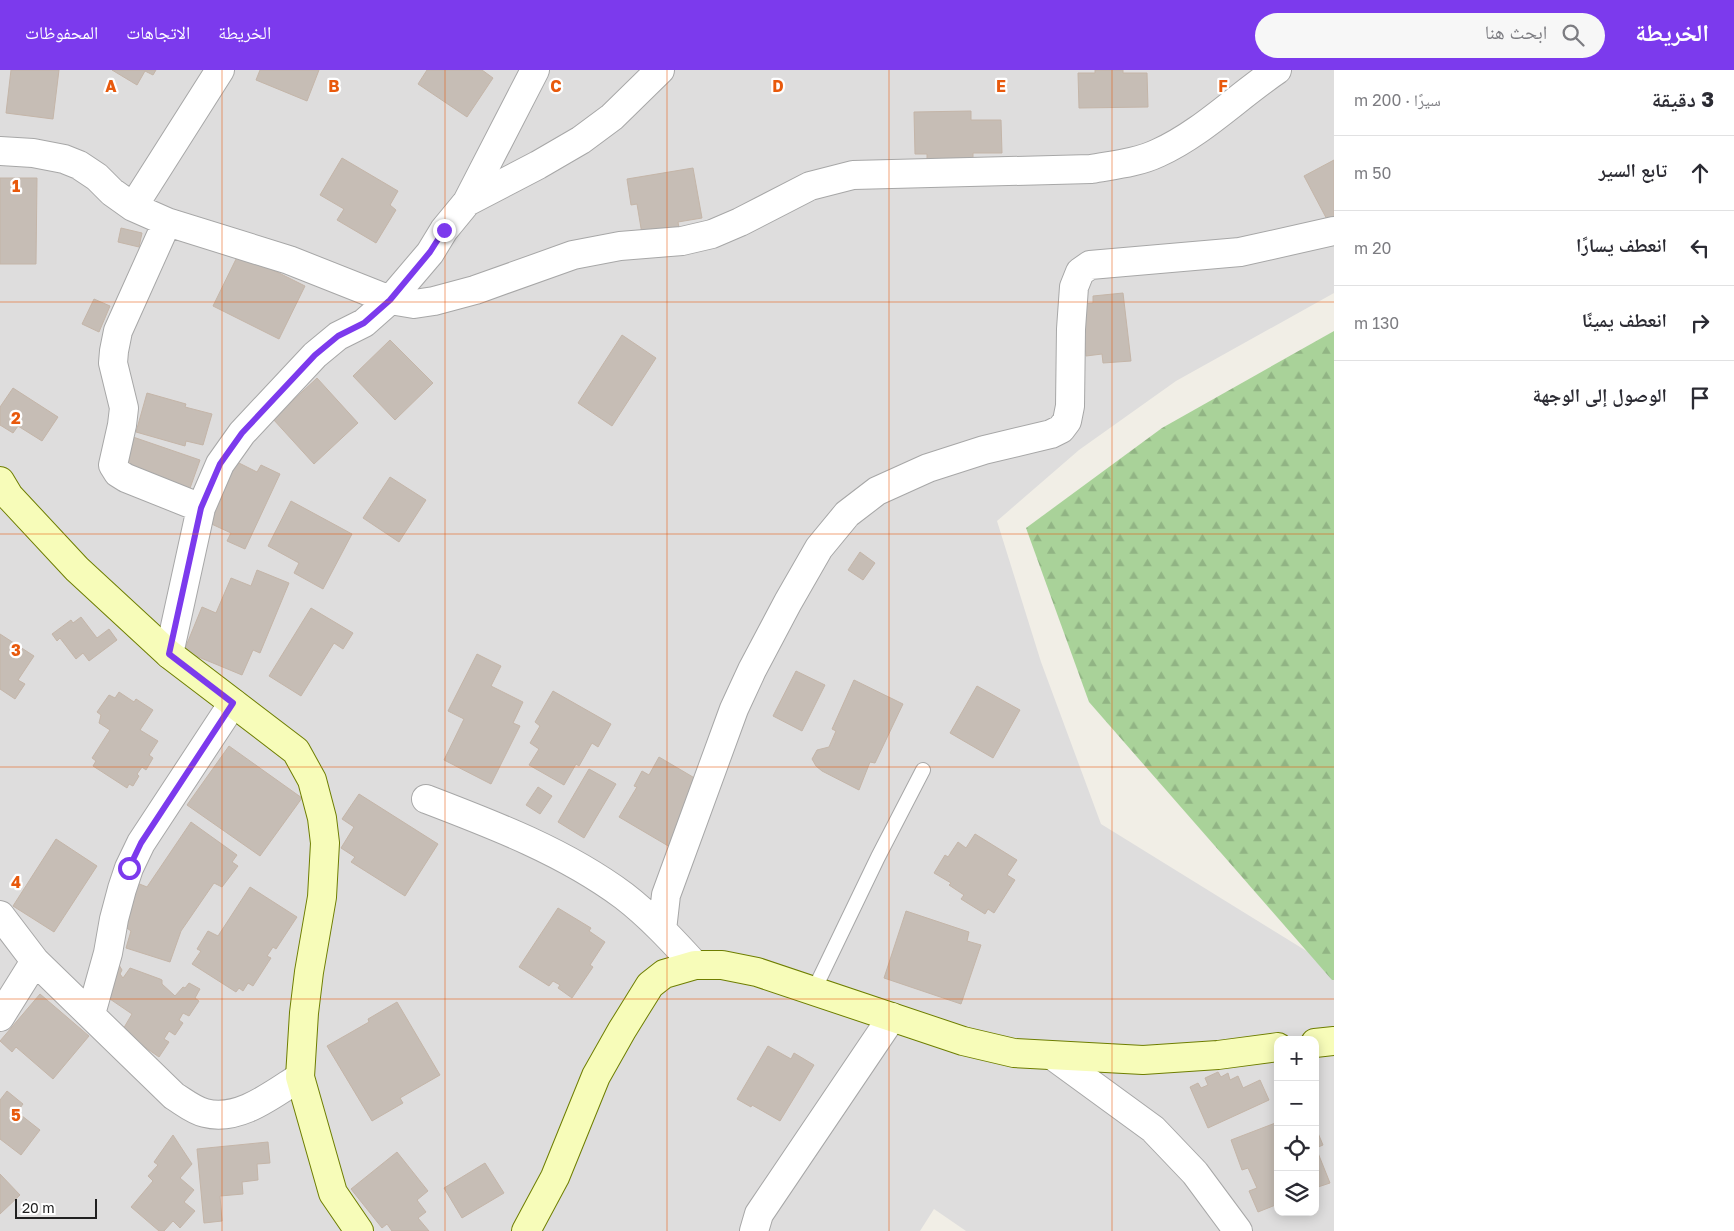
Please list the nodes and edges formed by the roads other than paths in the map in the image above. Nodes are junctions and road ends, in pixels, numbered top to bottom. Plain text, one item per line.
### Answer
1 (220, 70) edge
2 (535, 70) edge
3 (660, 70) edge
4 (1277, 70) edge
5 (0, 151) edge
6 (467, 202) junction
7 (133, 207) junction
8 (167, 222) junction
9 (1334, 231) edge
10 (390, 300) junction
11 (0, 481) edge
12 (201, 508) junction
13 (169, 654) junction
14 (233, 703) junction
15 (923, 770) dead end
16 (426, 799) dead end
17 (0, 915) edge
18 (662, 930) junction
19 (35, 961) junction
20 (695, 965) junction
21 (814, 990) junction
22 (91, 1014) junction
23 (892, 1016) junction
24 (0, 1017) edge
25 (1334, 1041) edge
26 (1319, 1043) edge
27 (1274, 1048) edge
28 (1053, 1056) junction
29 (300, 1077) junction
30 (359, 1231) edge
31 (526, 1231) edge
32 (754, 1231) edge
33 (1238, 1231) edge

1 - 7 street
2 - 6 street
3 - 6 street
4 - 10 street
5 - 7 street
6 - 10 street
7 - 8 street
8 - 10 street
8 - 12 street
9 - 18 street
10 - 12 street
11 - 13 main road
12 - 13 street
13 - 14 main road
14 - 22 street
14 - 29 main road
15 - 21 lane
16 - 18 street
17 - 19 street
18 - 20 street
19 - 22 street
19 - 24 street
20 - 21 main road
20 - 31 main road
21 - 23 main road
22 - 29 street
23 - 28 main road
23 - 32 street
25 - 26 main road
27 - 28 main road
28 - 33 street
29 - 30 main road

